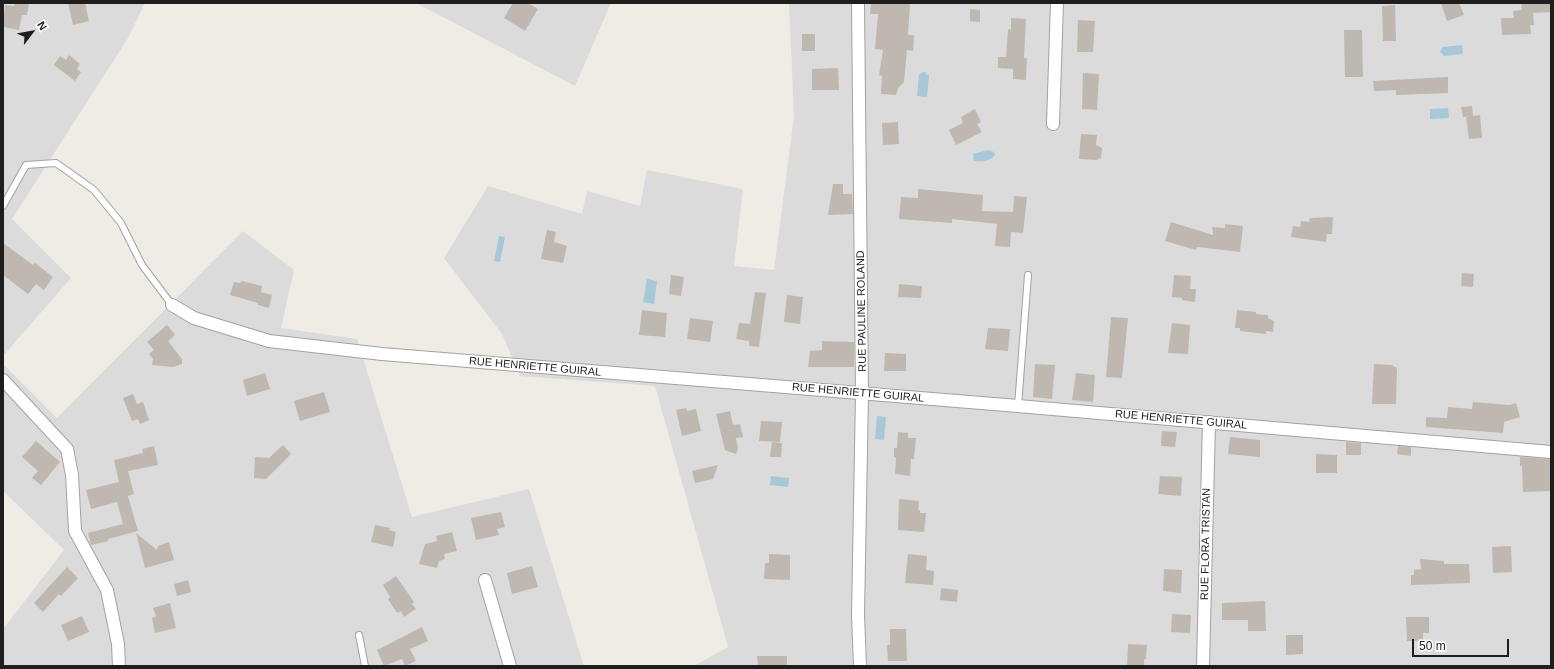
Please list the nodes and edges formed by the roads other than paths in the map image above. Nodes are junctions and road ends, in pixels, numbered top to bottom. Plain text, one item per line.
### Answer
1 (858, 3) edge
2 (1057, 3) edge
3 (1053, 124) dead end
4 (3, 206) edge
5 (1028, 275) dead end
6 (172, 305) joint
7 (3, 380) edge
8 (862, 394) junction
9 (1018, 406) junction
10 (1209, 422) junction
11 (1551, 452) edge
12 (485, 580) dead end
13 (359, 635) dead end
14 (119, 666) edge
15 (365, 666) edge
16 (510, 666) edge
17 (860, 666) edge
18 (1203, 666) edge

1 - 8 street, RUE PAULINE ROLAND
2 - 3 street
4 - 6 lane
5 - 9 lane
6 - 8 street, RUE HENRIETTE GUIRAL
7 - 14 street
8 - 9 street, RUE HENRIETTE GUIRAL
8 - 17 street, RUE PAULINE ROLAND
9 - 10 street, RUE HENRIETTE GUIRAL
10 - 11 street, RUE HENRIETTE GUIRAL
10 - 18 street, RUE FLORA TRISTAN
12 - 16 street
13 - 15 lane

